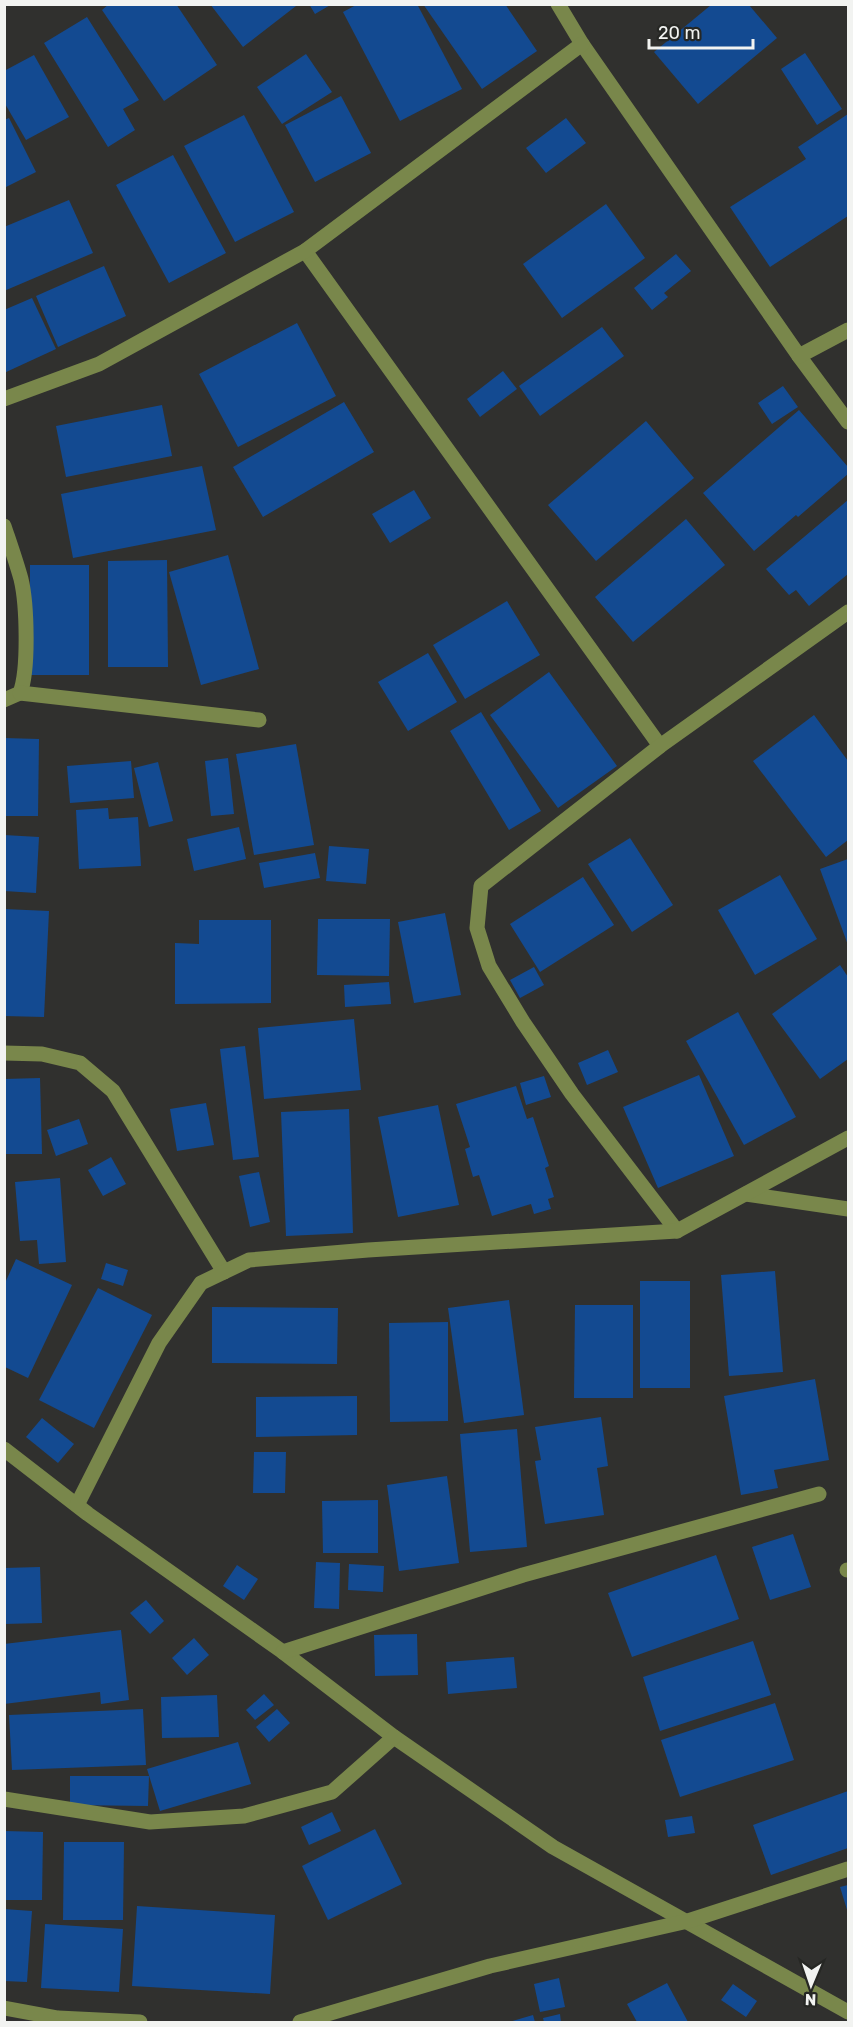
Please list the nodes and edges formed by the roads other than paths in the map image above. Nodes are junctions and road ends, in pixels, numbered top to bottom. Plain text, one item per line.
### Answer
1 (558, 4) edge
2 (582, 44) junction
3 (305, 251) junction
4 (849, 330) edge
5 (799, 356) junction
6 (4, 399) edge
7 (849, 422) edge
8 (4, 526) edge
9 (849, 612) edge
10 (20, 693) junction
11 (4, 700) edge
12 (259, 720) dead end
13 (660, 746) junction
14 (4, 1053) edge
15 (849, 1138) edge
16 (746, 1194) junction
17 (849, 1209) edge
18 (677, 1231) junction
19 (224, 1272) junction
20 (4, 1449) edge
21 (819, 1494) dead end
22 (77, 1505) junction
23 (283, 1652) junction
24 (394, 1737) junction
25 (4, 1799) edge
26 (849, 1869) edge
27 (687, 1921) junction
28 (4, 2008) edge
29 (849, 2012) edge
30 (140, 2022) edge
31 (300, 2022) edge

1 - 2 street
2 - 3 street
2 - 5 street
3 - 6 street
3 - 13 street
4 - 5 street
5 - 7 street
8 - 10 street
9 - 13 street
10 - 11 street
10 - 12 street
13 - 18 street
14 - 19 street
15 - 16 street
16 - 17 street
16 - 18 street
18 - 19 street
19 - 22 street
20 - 22 street
21 - 23 street
22 - 23 street
23 - 24 street
24 - 25 street
24 - 27 street
26 - 27 street
27 - 29 street
27 - 31 street
28 - 30 street

